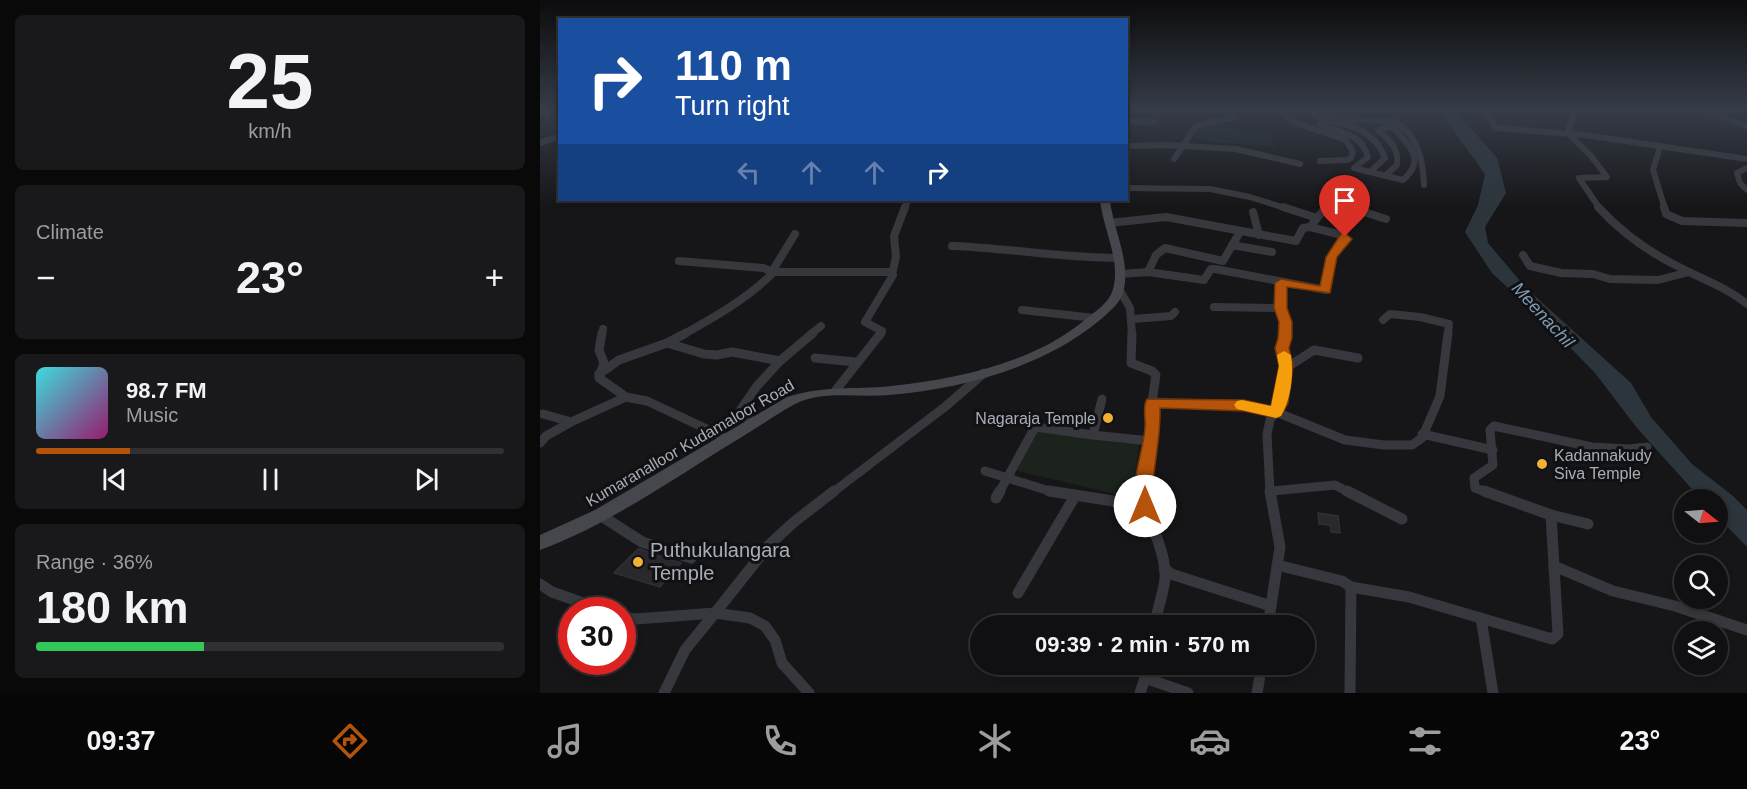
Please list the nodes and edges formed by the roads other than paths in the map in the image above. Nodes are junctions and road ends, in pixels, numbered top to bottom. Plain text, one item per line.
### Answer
1 (1186, 141) edge
2 (1347, 141) edge
3 (1362, 141) edge
4 (1377, 141) edge
5 (1391, 141) edge
6 (1406, 141) edge
7 (1415, 141) edge
8 (1576, 141) edge
9 (1623, 141) edge
10 (1128, 146) edge
11 (1183, 146) junction
12 (1660, 147) junction
13 (1245, 153) junction
14 (1174, 159) dead end
15 (1241, 159) dead end
16 (1747, 159) edge
17 (1320, 161) dead end
18 (1300, 164) dead end
19 (1747, 168) edge
20 (1368, 172) junction
21 (1385, 176) junction
22 (1424, 184) dead end
23 (1128, 188) edge
24 (1747, 190) edge
25 (908, 201) edge
26 (1105, 201) edge
27 (1253, 212) dead end
28 (1317, 218) junction
29 (1386, 219) dead end
30 (1109, 223) junction
31 (1747, 223) edge
32 (1310, 227) junction
33 (1240, 232) junction
34 (795, 234) dead end
35 (1259, 235) junction
36 (1232, 245) junction
37 (952, 246) dead end
38 (1272, 252) dead end
39 (1523, 255) dead end
40 (1118, 258) junction
41 (679, 261) dead end
42 (1222, 262) junction
43 (1215, 268) junction
44 (774, 271) junction
45 (1148, 272) junction
46 (1689, 272) junction
47 (892, 274) junction
48 (1121, 274) junction
49 (1281, 283) junction
50 (1119, 289) junction
51 (1747, 304) edge
52 (1214, 307) dead end
53 (1280, 308) junction
54 (1022, 310) dead end
55 (1175, 312) dead end
56 (1095, 318) junction
57 (1133, 319) junction
58 (1383, 320) dead end
59 (821, 326) dead end
60 (603, 329) dead end
61 (667, 343) junction
62 (815, 357) dead end
63 (1358, 358) dead end
64 (780, 361) junction
65 (856, 362) junction
66 (1286, 368) junction
67 (987, 371) junction
68 (599, 374) junction
69 (836, 390) junction
70 (626, 397) junction
71 (1102, 399) dead end
72 (1152, 402) junction
73 (1276, 412) junction
74 (543, 414) dead end
75 (571, 422) junction
76 (754, 423) junction
77 (1422, 434) junction
78 (1093, 435) junction
79 (728, 439) junction
80 (1150, 441) junction
81 (540, 443) edge
82 (1647, 447) dead end
83 (1493, 450) junction
84 (985, 471) dead end
85 (1008, 478) junction
86 (1272, 491) junction
87 (1075, 496) junction
88 (996, 498) dead end
89 (1145, 506) junction
90 (600, 515) junction
91 (1551, 515) junction
92 (1402, 519) dead end
93 (1588, 524) dead end
94 (540, 543) edge
95 (691, 558) dead end
96 (1277, 565) junction
97 (1554, 566) junction
98 (1163, 568) junction
99 (540, 584) edge
100 (1352, 587) junction
101 (1018, 593) dead end
102 (566, 597) edge
103 (1271, 606) junction
104 (715, 613) junction
105 (1157, 615) edge
106 (1270, 615) edge
107 (1481, 618) junction
108 (636, 619) edge
109 (1747, 630) edge
110 (1145, 675) edge
111 (1154, 675) edge
112 (1260, 675) edge
113 (664, 693) edge
114 (809, 693) edge
115 (1140, 693) edge
116 (1188, 693) edge
117 (1257, 693) edge
118 (1350, 693) edge
119 (1493, 693) edge

1 - 11 street
2 - 17 street
3 - 20 street
4 - 20 street
5 - 21 street
6 - 21 street
7 - 22 street
8 - 46 street
9 - 12 street
10 - 11 street
11 - 13 street
11 - 14 street
12 - 16 street
12 - 31 street
13 - 15 street
13 - 18 street
19 - 24 street
20 - 21 street
23 - 28 street
25 - 47 street
26 - 30 main road
27 - 35 street
28 - 29 street
28 - 32 street
30 - 33 street
30 - 40 main road
32 - 35 street
32 - 49 street
33 - 35 street
33 - 36 street
34 - 44 street
36 - 38 street
36 - 42 street
37 - 40 street
39 - 46 street
40 - 48 main road
41 - 44 street
42 - 43 street
42 - 45 street
43 - 45 street
43 - 49 street
44 - 47 street
44 - 61 street
45 - 48 street
46 - 51 street
47 - 65 street
48 - 50 main road
49 - 53 street
50 - 56 main road, Kumaranalloor Kudamaloor Road
50 - 57 street
52 - 53 street
53 - 66 street
54 - 56 street
55 - 57 street
56 - 67 main road, Kumaranalloor Kudamaloor Road
57 - 72 street
58 - 77 street
59 - 64 street
60 - 68 street
61 - 64 street
61 - 68 street
62 - 65 street
63 - 66 street
64 - 76 street
65 - 69 street
66 - 73 street
67 - 69 main road, Kumaranalloor Kudamaloor Road
67 - 104 street
68 - 70 street
69 - 76 main road, Kumaranalloor Kudamaloor Road
70 - 75 street
70 - 79 street
71 - 78 street
72 - 73 street
72 - 80 street
73 - 77 street
73 - 86 street
74 - 75 street
75 - 81 street
76 - 79 main road, Kumaranalloor Kudamaloor Road
77 - 83 street
78 - 80 street
78 - 85 street
79 - 90 main road, Kumaranalloor Kudamaloor Road
80 - 89 street
82 - 83 street
83 - 91 street
84 - 85 street
85 - 87 street
85 - 88 street
86 - 92 street
86 - 96 street
87 - 89 street
87 - 101 street
89 - 98 street
90 - 94 main road, Kumaranalloor Kudamaloor Road
90 - 95 street
91 - 93 street
91 - 97 street
96 - 100 street
96 - 103 street
97 - 107 street
97 - 109 street
98 - 103 street
98 - 105 street
99 - 102 street
100 - 107 street
100 - 118 street
103 - 106 street
104 - 108 street
104 - 113 street
104 - 114 street
107 - 119 street
110 - 115 street
111 - 116 street
112 - 117 street

